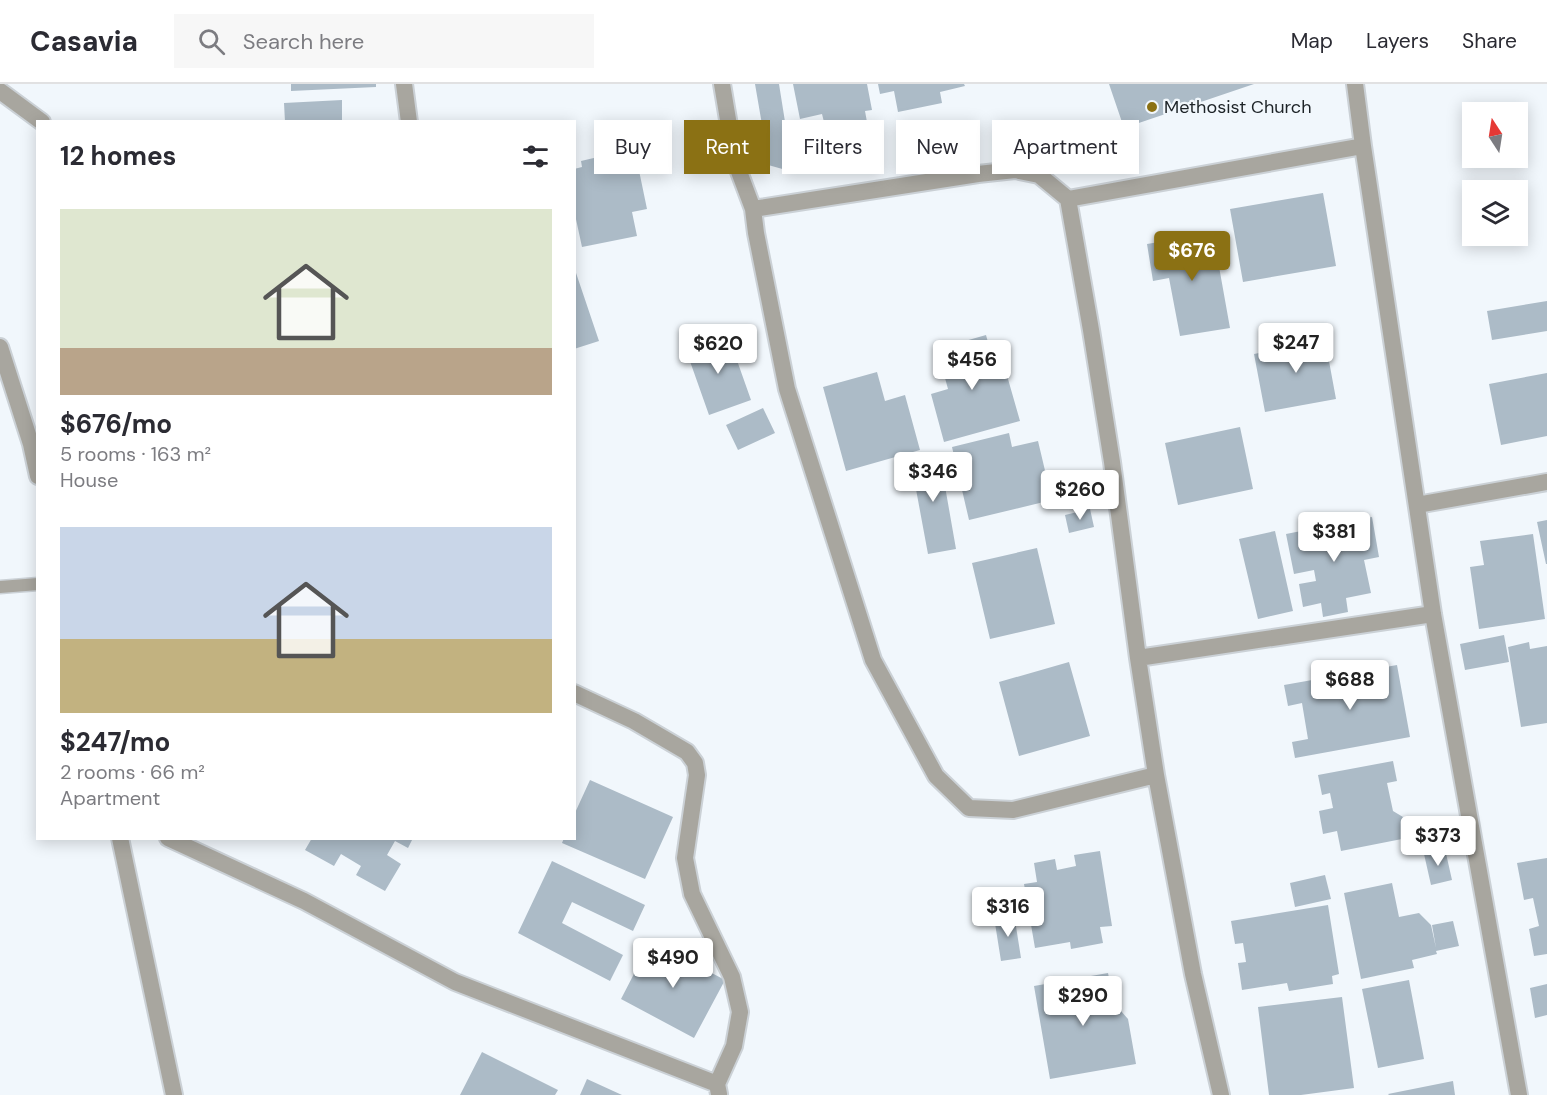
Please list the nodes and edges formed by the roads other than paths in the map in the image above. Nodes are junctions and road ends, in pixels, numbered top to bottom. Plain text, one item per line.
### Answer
1 (404, 84) edge
2 (722, 84) edge
3 (1355, 84) edge
4 (0, 91) edge
5 (39, 120) edge
6 (409, 120) edge
7 (1363, 146) junction
8 (1068, 199) junction
9 (753, 208) junction
10 (0, 347) edge
11 (34, 445) edge
12 (36, 460) edge
13 (1547, 482) edge
14 (1417, 505) junction
15 (36, 584) edge
16 (0, 587) edge
17 (1433, 614) junction
18 (1138, 658) junction
19 (576, 694) edge
20 (1156, 775) junction
21 (120, 840) edge
22 (172, 840) edge
23 (718, 1089) edge
24 (174, 1095) edge
25 (1221, 1095) edge
26 (1519, 1095) edge

1 - 6 street
2 - 9 street
3 - 7 street
4 - 5 street
7 - 8 street
7 - 14 street
8 - 9 street
8 - 18 street
9 - 20 street
10 - 11 street
11 - 12 street
13 - 14 street
14 - 17 street
15 - 16 lane
17 - 18 street
17 - 26 street
18 - 20 street
19 - 23 street
20 - 25 street
21 - 24 street
22 - 23 street

